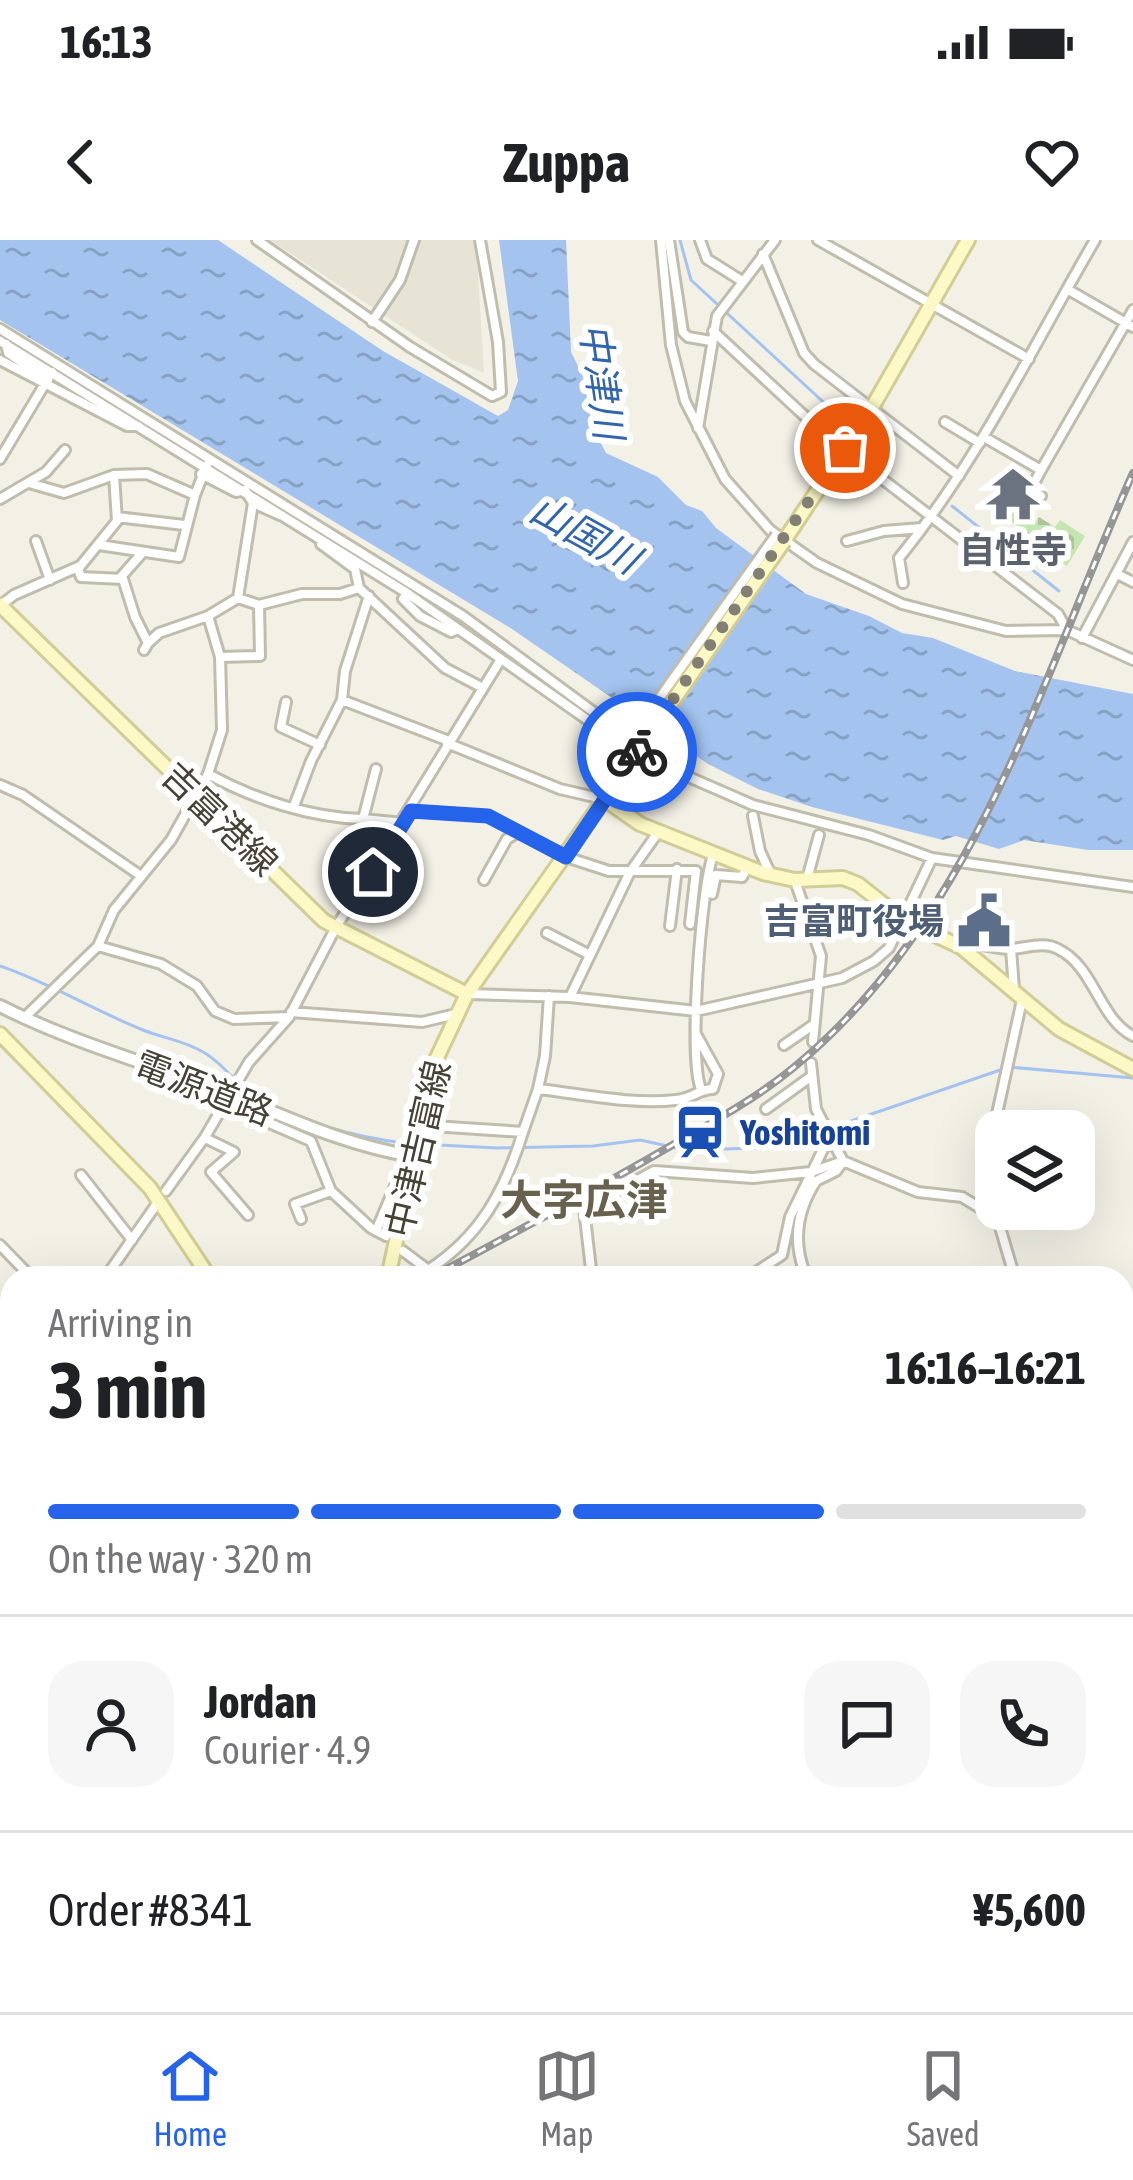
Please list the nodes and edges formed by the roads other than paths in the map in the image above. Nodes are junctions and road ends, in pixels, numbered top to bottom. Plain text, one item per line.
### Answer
1 (257, 240) edge
2 (414, 240) edge
3 (480, 240) edge
4 (665, 240) edge
5 (700, 240) edge
6 (818, 240) edge
7 (968, 240) edge
8 (1095, 240) edge
9 (772, 242) edge
10 (764, 254) junction
11 (742, 281) junction
12 (1066, 289) junction
13 (932, 304) junction
14 (1133, 310) edge
15 (372, 322) junction
16 (1129, 325) edge
17 (0, 329) edge
18 (712, 336) junction
19 (9, 340) edge
20 (1029, 359) junction
21 (0, 360) edge
22 (54, 375) junction
23 (871, 411) junction
24 (945, 422) dead end
25 (140, 426) junction
26 (698, 430) junction
27 (982, 440) junction
28 (188, 445) junction
29 (845, 448) junction
30 (65, 449) dead end
31 (0, 459) edge
32 (206, 466) junction
33 (1041, 470) junction
34 (46, 472) junction
35 (114, 475) junction
36 (959, 476) junction
37 (29, 483) junction
38 (247, 486) junction
39 (61, 492) junction
40 (195, 495) junction
41 (1041, 496) dead end
42 (0, 499) edge
43 (253, 503) junction
44 (287, 516) junction
45 (117, 517) junction
46 (933, 517) junction
47 (184, 525) junction
48 (924, 528) junction
49 (780, 538) junction
50 (36, 542) dead end
51 (847, 542) dead end
52 (1133, 542) edge
53 (98, 545) junction
54 (143, 552) junction
55 (80, 566) junction
56 (357, 567) junction
57 (1117, 574) junction
58 (120, 578) junction
59 (50, 580) junction
60 (407, 580) junction
61 (1133, 582) edge
62 (903, 583) dead end
63 (359, 588) junction
64 (402, 591) junction
65 (369, 596) junction
66 (238, 598) junction
67 (259, 604) junction
68 (0, 605) edge
69 (208, 616) junction
70 (1066, 630) junction
71 (1082, 638) junction
72 (220, 657) junction
73 (507, 659) junction
74 (1133, 660) edge
75 (481, 687) junction
76 (342, 700) junction
77 (286, 702) dead end
78 (448, 742) junction
79 (320, 745) junction
80 (653, 748) dead end
81 (631, 750) junction
82 (376, 770) dead end
83 (208, 774) junction
84 (0, 785) edge
85 (197, 798) junction
86 (604, 799) junction
87 (294, 806) junction
88 (411, 811) junction
89 (753, 816) dead end
90 (363, 818) junction
91 (403, 823) junction
92 (659, 831) junction
93 (518, 832) junction
94 (819, 835) dead end
95 (714, 853) junction
96 (566, 857) junction
97 (932, 858) junction
98 (748, 867) junction
99 (677, 868) junction
100 (630, 872) junction
101 (771, 874) junction
102 (141, 876) junction
103 (801, 879) junction
104 (484, 880) dead end
105 (1133, 887) edge
106 (712, 894) dead end
107 (905, 921) junction
108 (690, 925) dead end
109 (670, 926) dead end
110 (335, 929) junction
111 (547, 933) dead end
112 (98, 946) junction
113 (961, 947) junction
114 (1011, 949) junction
115 (590, 955) junction
116 (818, 985) junction
117 (467, 994) junction
118 (549, 996) junction
119 (1017, 996) junction
120 (570, 997) junction
121 (0, 1006) edge
122 (696, 1011) junction
123 (290, 1014) junction
124 (457, 1014) junction
125 (24, 1018) junction
126 (814, 1024) junction
127 (0, 1034) edge
128 (696, 1034) junction
129 (1133, 1036) edge
130 (813, 1042) dead end
131 (784, 1046) dead end
132 (811, 1063) dead end
133 (1133, 1069) edge
134 (811, 1077) junction
135 (538, 1089) junction
136 (702, 1089) junction
137 (225, 1098) junction
138 (766, 1109) dead end
139 (999, 1110) edge
140 (433, 1126) dead end
141 (523, 1132) junction
142 (830, 1135) junction
143 (205, 1138) junction
144 (412, 1156) junction
145 (842, 1161) junction
146 (811, 1172) junction
147 (81, 1175) dead end
148 (408, 1180) junction
149 (166, 1191) dead end
150 (331, 1191) junction
151 (156, 1205) dead end
152 (975, 1205) edge
153 (248, 1215) dead end
154 (302, 1219) dead end
155 (999, 1230) edge
156 (132, 1240) junction
157 (404, 1250) dead end
158 (113, 1266) edge
159 (201, 1266) edge
160 (390, 1266) edge
161 (423, 1266) edge
162 (434, 1266) edge
163 (591, 1266) edge
164 (765, 1266) edge
165 (804, 1266) edge
166 (1011, 1266) edge

1 - 15 street
2 - 15 street
3 - 15 street
4 - 18 street
4 - 26 street
5 - 11 street
6 - 13 street
7 - 13 main road, 中津吉富線
8 - 12 street
9 - 10 street
10 - 11 street
10 - 23 street
11 - 18 street
12 - 16 street
12 - 20 street
13 - 20 street
13 - 23 main road, 中津吉富線
14 - 16 street
16 - 33 street
17 - 19 street
18 - 26 street
18 - 29 street
19 - 22 street
20 - 27 street
21 - 22 street
22 - 25 street
22 - 25 street
22 - 28 street
22 - 31 street
23 - 29 main road, 中津吉富線
23 - 36 street
24 - 27 street
25 - 28 street
25 - 32 street
26 - 49 street
27 - 33 street
27 - 36 street
28 - 32 street
29 - 46 street
29 - 49 main road, 中津吉富線
30 - 34 street
32 - 38 street
32 - 40 street
33 - 41 street
34 - 37 street
34 - 39 street
35 - 39 street
35 - 40 street
35 - 45 street
36 - 46 street
37 - 39 street
37 - 42 street
38 - 43 street
38 - 44 street
38 - 60 street
40 - 47 street
43 - 44 street
43 - 66 street
44 - 56 street
45 - 47 street
45 - 53 street
46 - 48 street
46 - 70 street
47 - 54 street
48 - 51 street
48 - 62 street
49 - 70 street
49 - 81 main road, 中津吉富線, bridge
50 - 59 street
52 - 57 street
53 - 54 street
53 - 55 street
54 - 58 street
55 - 58 street
55 - 59 street
56 - 63 street
56 - 64 street
57 - 61 street
57 - 71 street
58 - 69 street
59 - 68 street
60 - 64 street
60 - 73 street
63 - 65 street
63 - 67 street
64 - 73 street
65 - 75 street
65 - 76 street
66 - 67 street
66 - 69 street
67 - 72 street
68 - 85 main road, 吉富港線
69 - 72 street
70 - 71 street
71 - 74 street
72 - 83 street
73 - 75 street
73 - 80 street
73 - 81 street
75 - 78 street
76 - 78 street
76 - 79 street
77 - 79 street
78 - 86 street
78 - 88 street
79 - 87 street
81 - 86 main road, 中津吉富線
81 - 97 street
82 - 90 street
83 - 85 street
83 - 87 street
84 - 102 street
85 - 102 street
85 - 110 main road, 吉富港線
86 - 92 main road
86 - 96 main road, 中津吉富線
87 - 90 street
88 - 91 street
88 - 93 street
89 - 101 street
90 - 91 street
91 - 110 street
92 - 95 main road
92 - 100 street
93 - 96 street
93 - 104 street
94 - 103 street
95 - 98 main road
95 - 122 street
96 - 100 street
96 - 117 main road, 中津吉富線
97 - 105 street
97 - 107 street
98 - 101 main road
98 - 106 street
99 - 100 street
99 - 108 street
99 - 109 street
100 - 115 street
101 - 103 main road
102 - 112 street
103 - 107 main road
103 - 116 street
107 - 113 main road
107 - 116 street
110 - 117 main road, 吉富港線
110 - 123 street
111 - 115 street
112 - 123 street
112 - 125 street
113 - 114 street
113 - 119 main road
114 - 119 street
114 - 129 street
115 - 120 street
116 - 122 street
116 - 126 street
117 - 118 street
117 - 124 main road, 中津吉富線
118 - 120 street
118 - 135 street
119 - 133 main road
119 - 139 street
120 - 122 street
121 - 125 street, 電源道路
122 - 128 street
123 - 124 street
123 - 137 street
124 - 144 main road, 中津吉富線
125 - 137 street, 電源道路
126 - 130 street
126 - 131 street
127 - 159 main road
128 - 136 street
128 - 136 street
132 - 134 street
134 - 138 street
134 - 142 street
135 - 136 street
135 - 141 street
137 - 143 street
137 - 144 street, 電源道路
137 - 150 street
140 - 141 street
141 - 162 street
142 - 145 street
142 - 146 street
143 - 149 street
143 - 153 street
144 - 148 main road, 中津吉富線
145 - 146 street
145 - 152 street
145 - 165 street
146 - 163 street
146 - 164 street
147 - 156 street
148 - 150 street
148 - 160 main road, 中津吉富線
150 - 154 street
151 - 156 street
155 - 166 street
156 - 158 street
157 - 161 street

